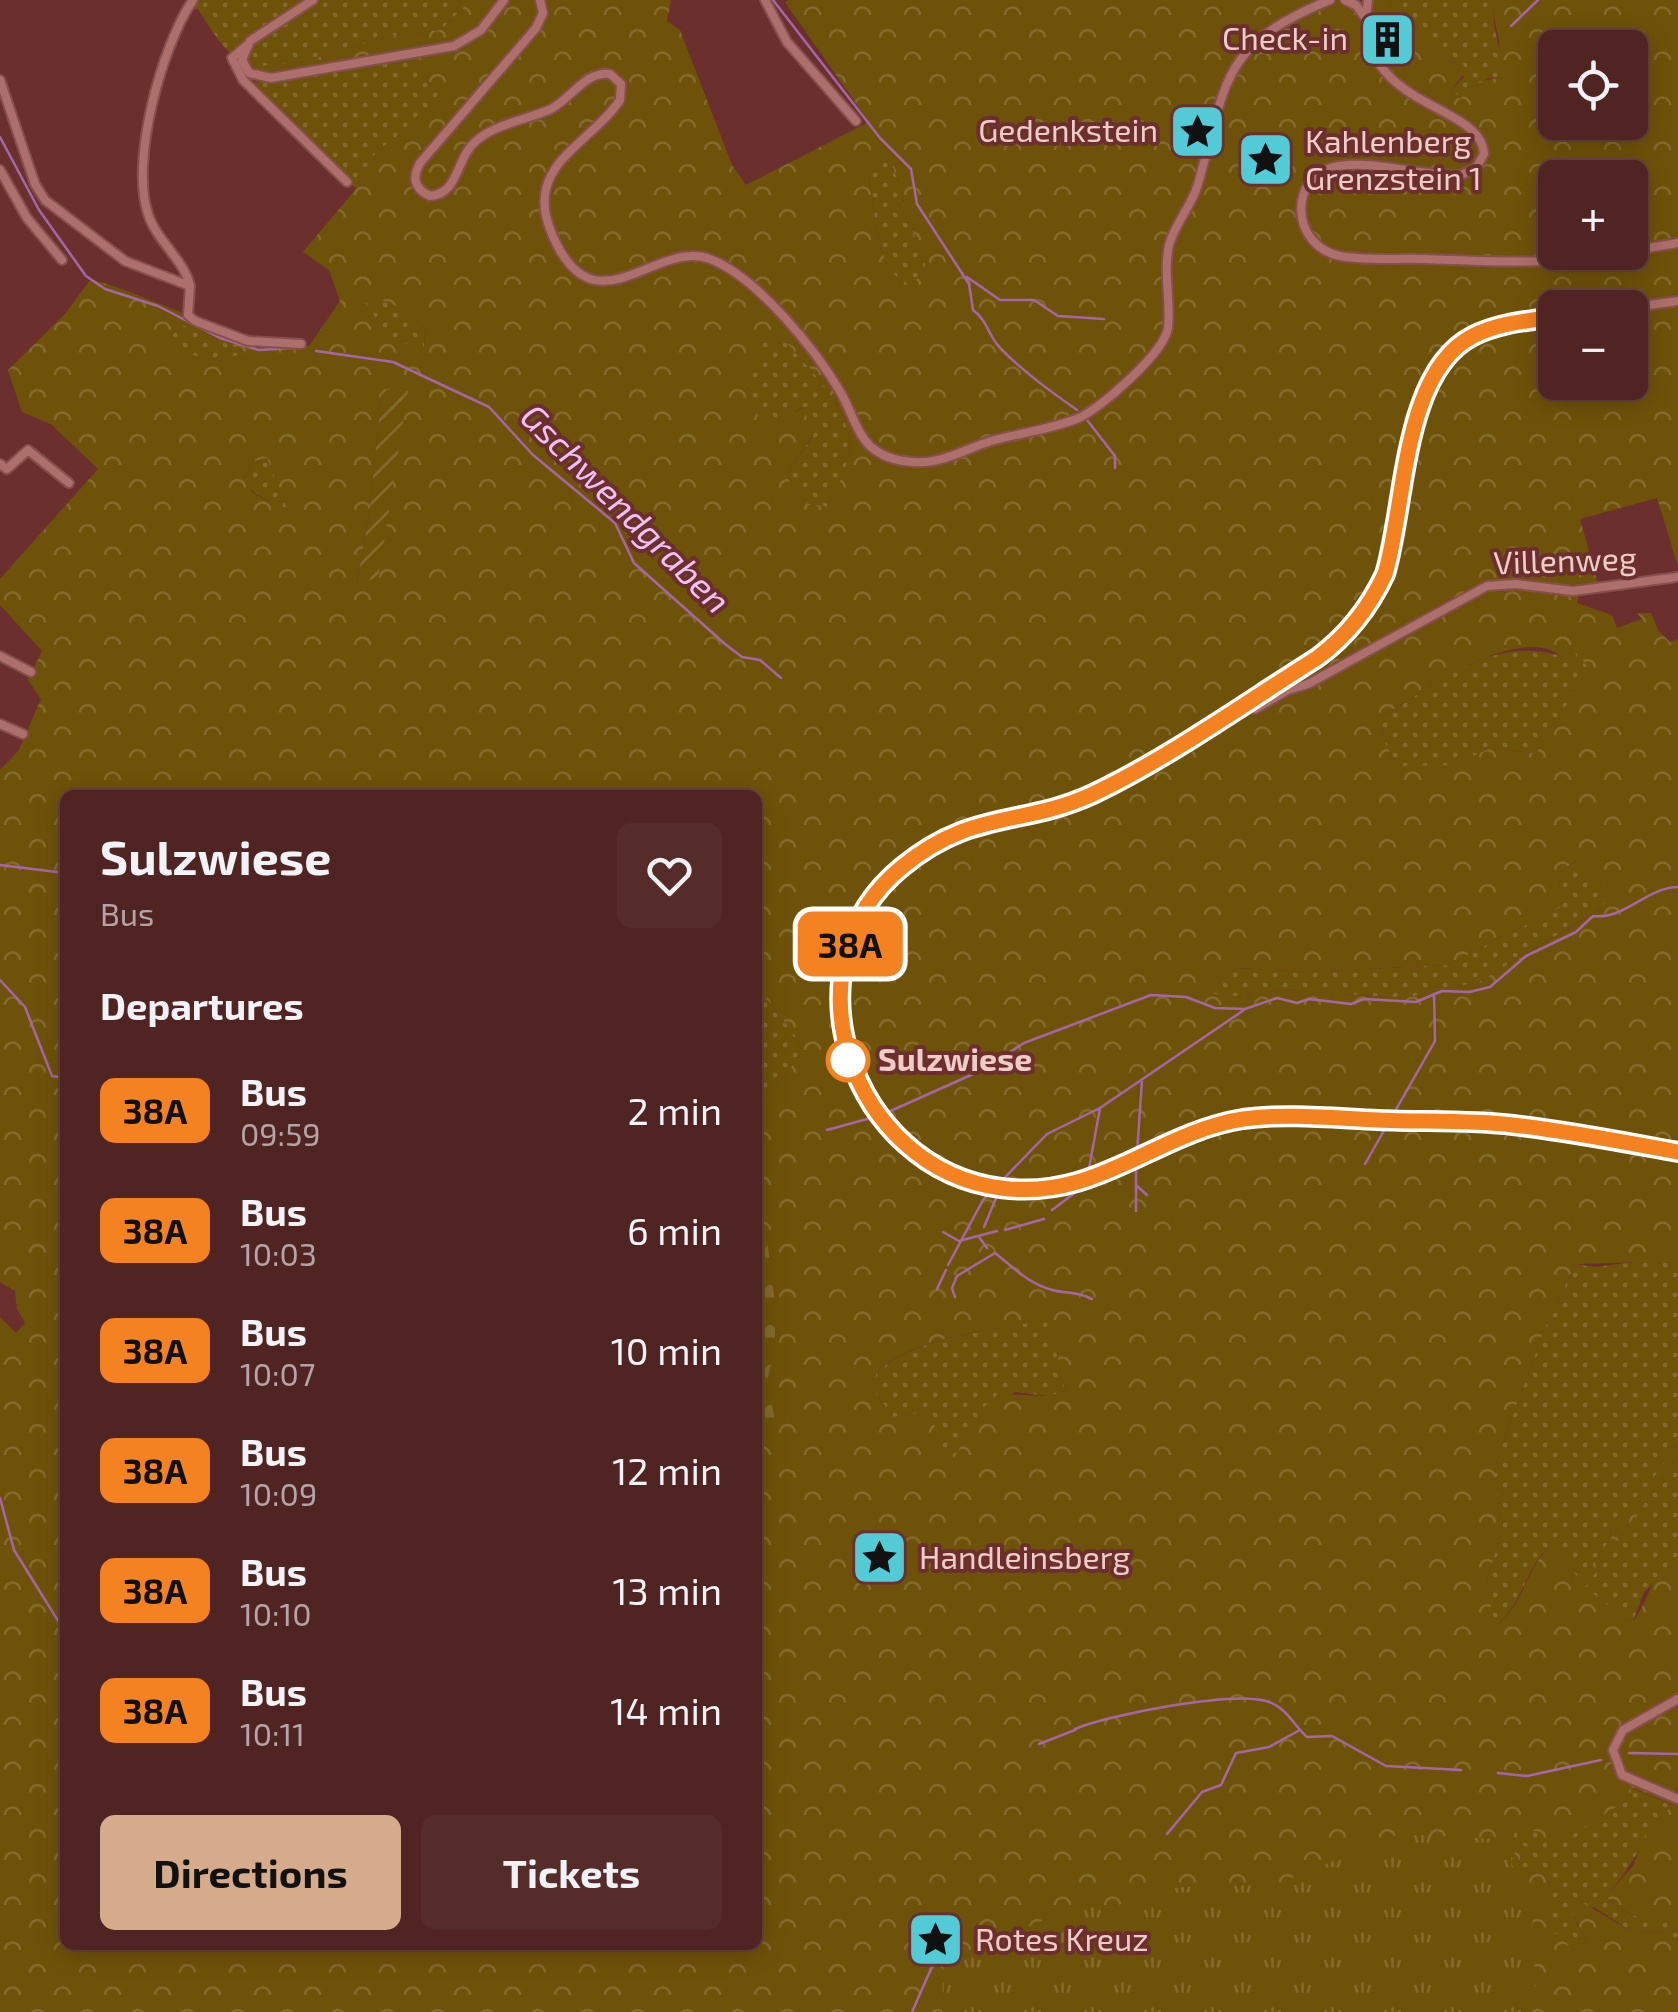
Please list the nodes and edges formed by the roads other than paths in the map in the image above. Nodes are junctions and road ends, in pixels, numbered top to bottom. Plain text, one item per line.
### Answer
1 (193, 0) edge
2 (313, 0) edge
3 (504, 0) edge
4 (540, 0) edge
5 (764, 0) edge
6 (1331, 0) edge
7 (1344, 0) edge
8 (1368, 0) edge
9 (1366, 19) junction
10 (246, 46) junction
11 (0, 80) edge
12 (856, 121) dead end
13 (0, 170) edge
14 (347, 182) dead end
15 (1675, 244) edge
16 (1648, 248) edge
17 (62, 260) dead end
18 (1538, 261) edge
19 (190, 286) junction
20 (1678, 301) edge
21 (1648, 305) edge
22 (1538, 320) edge
23 (301, 344) dead end
24 (4, 466) edge
25 (0, 479) edge
26 (69, 484) dead end
27 (1678, 578) edge
28 (0, 657) edge
29 (32, 672) dead end
30 (1249, 699) junction
31 (0, 724) edge
32 (22, 734) dead end
33 (1678, 1152) edge
34 (1678, 1699) edge
35 (1678, 1799) edge

1 - 19 street
2 - 10 street
3 - 10 street
4 - 6 street
5 - 12 street
7 - 9 street
8 - 9 street
9 - 18 street
10 - 14 street
11 - 19 street
13 - 17 street
15 - 16 street
19 - 23 street
20 - 21 street
22 - 30 street
24 - 25 street
24 - 26 street
27 - 30 street, Villenweg
28 - 29 street
30 - 33 street
31 - 32 street
34 - 35 street

